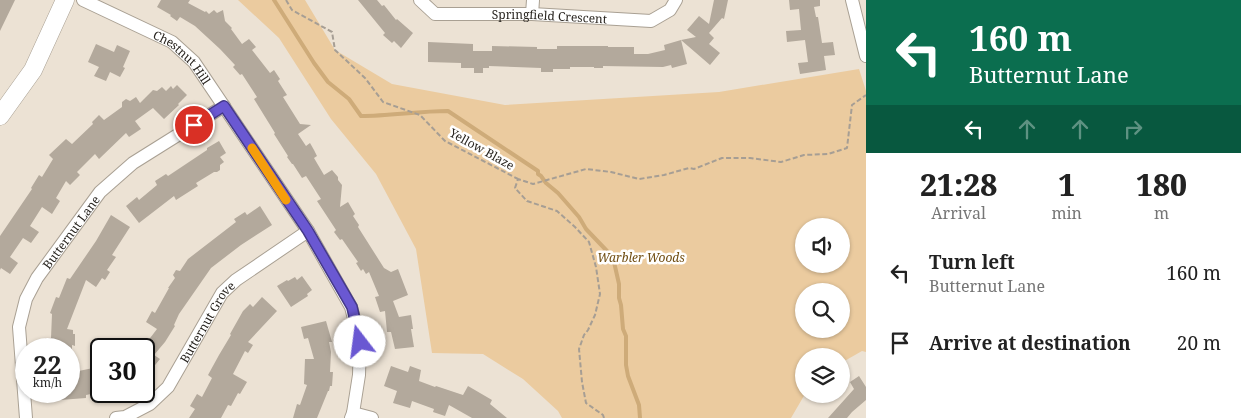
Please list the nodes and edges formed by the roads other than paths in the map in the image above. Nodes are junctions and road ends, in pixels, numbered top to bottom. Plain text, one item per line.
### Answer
1 (65, 0) edge
2 (83, 0) edge
3 (420, 0) edge
4 (533, 0) edge
5 (676, 0) edge
6 (852, 0) edge
7 (532, 14) junction
8 (866, 56) edge
9 (224, 106) junction
10 (0, 116) edge
11 (308, 231) junction
12 (352, 415) edge
13 (26, 418) edge
14 (116, 418) edge
15 (372, 418) edge

1 - 10 main road
2 - 9 street, Chestnut Hill
3 - 7 street, Springfield Crescent
4 - 7 street
5 - 7 street, Springfield Crescent
6 - 8 street
9 - 11 street, Chestnut Hill
9 - 13 street, Butternut Lane
11 - 12 street, Chestnut Hill
11 - 14 street, Butternut Grove
12 - 15 street

